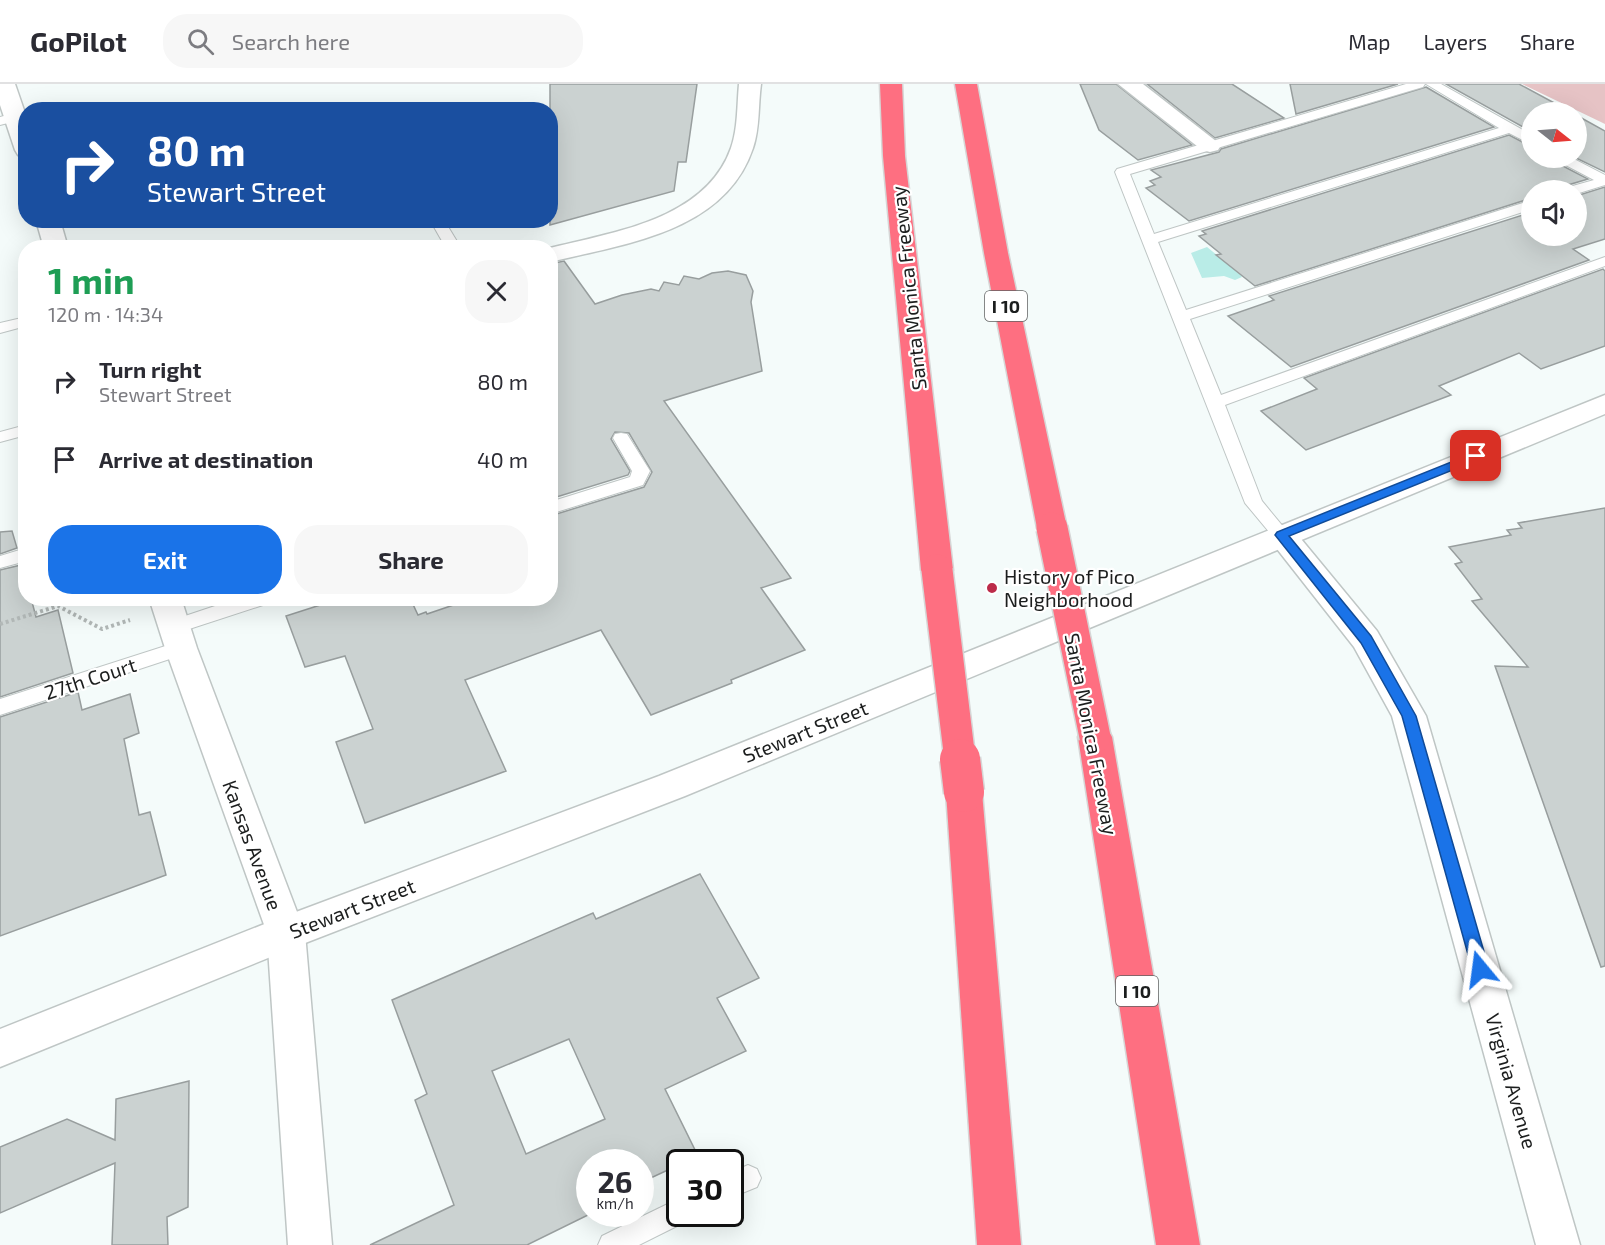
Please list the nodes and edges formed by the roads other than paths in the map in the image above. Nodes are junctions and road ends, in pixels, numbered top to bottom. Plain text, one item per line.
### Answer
1 (4, 84) edge
2 (750, 84) edge
3 (871, 84) edge
4 (891, 84) edge
5 (966, 84) edge
6 (1129, 84) edge
7 (1419, 84) edge
8 (1432, 84) edge
9 (8, 119) edge
10 (1508, 129) junction
11 (18, 136) edge
12 (1521, 136) edge
13 (1210, 145) junction
14 (894, 156) junction
15 (1582, 168) edge
16 (1605, 180) edge
17 (1587, 186) edge
18 (1521, 208) edge
19 (1149, 240) junction
20 (558, 253) edge
21 (1605, 261) edge
22 (1181, 317) junction
23 (18, 323) edge
24 (0, 328) edge
25 (1216, 403) junction
26 (1605, 404) edge
27 (18, 432) edge
28 (0, 437) edge
29 (621, 438) dead end
30 (558, 506) edge
31 (1281, 535) junction
32 (18, 556) edge
33 (0, 562) edge
34 (229, 606) edge
35 (172, 620) edge
36 (0, 707) edge
37 (286, 933) junction
38 (0, 1048) edge
39 (666, 1218) edge
40 (310, 1245) edge
41 (611, 1245) edge
42 (999, 1245) edge
43 (1178, 1245) edge
44 (1558, 1245) edge

1 - 9 street
2 - 20 street
3 - 14 highway
4 - 14 highway, Santa Monica Freeway
5 - 43 highway, Santa Monica Freeway / I 10, bridge
6 - 13 street
7 - 13 lane
8 - 10 lane
9 - 11 street
10 - 12 lane
10 - 19 lane
13 - 19 lane
14 - 42 highway, Santa Monica Freeway, bridge
15 - 16 lane
16 - 17 lane
18 - 22 lane
19 - 22 lane
21 - 25 lane
22 - 25 lane
23 - 24 lane
25 - 31 lane
26 - 31 street, Stewart Street
27 - 28 lane
29 - 30 lane
31 - 37 street, Stewart Street
31 - 44 street, Virginia Avenue
32 - 33 lane
34 - 35 lane, 27th Court
35 - 36 lane, 27th Court
35 - 37 street, Kansas Avenue
37 - 38 street, Stewart Street
37 - 40 street, Kansas Avenue
39 - 41 lane

